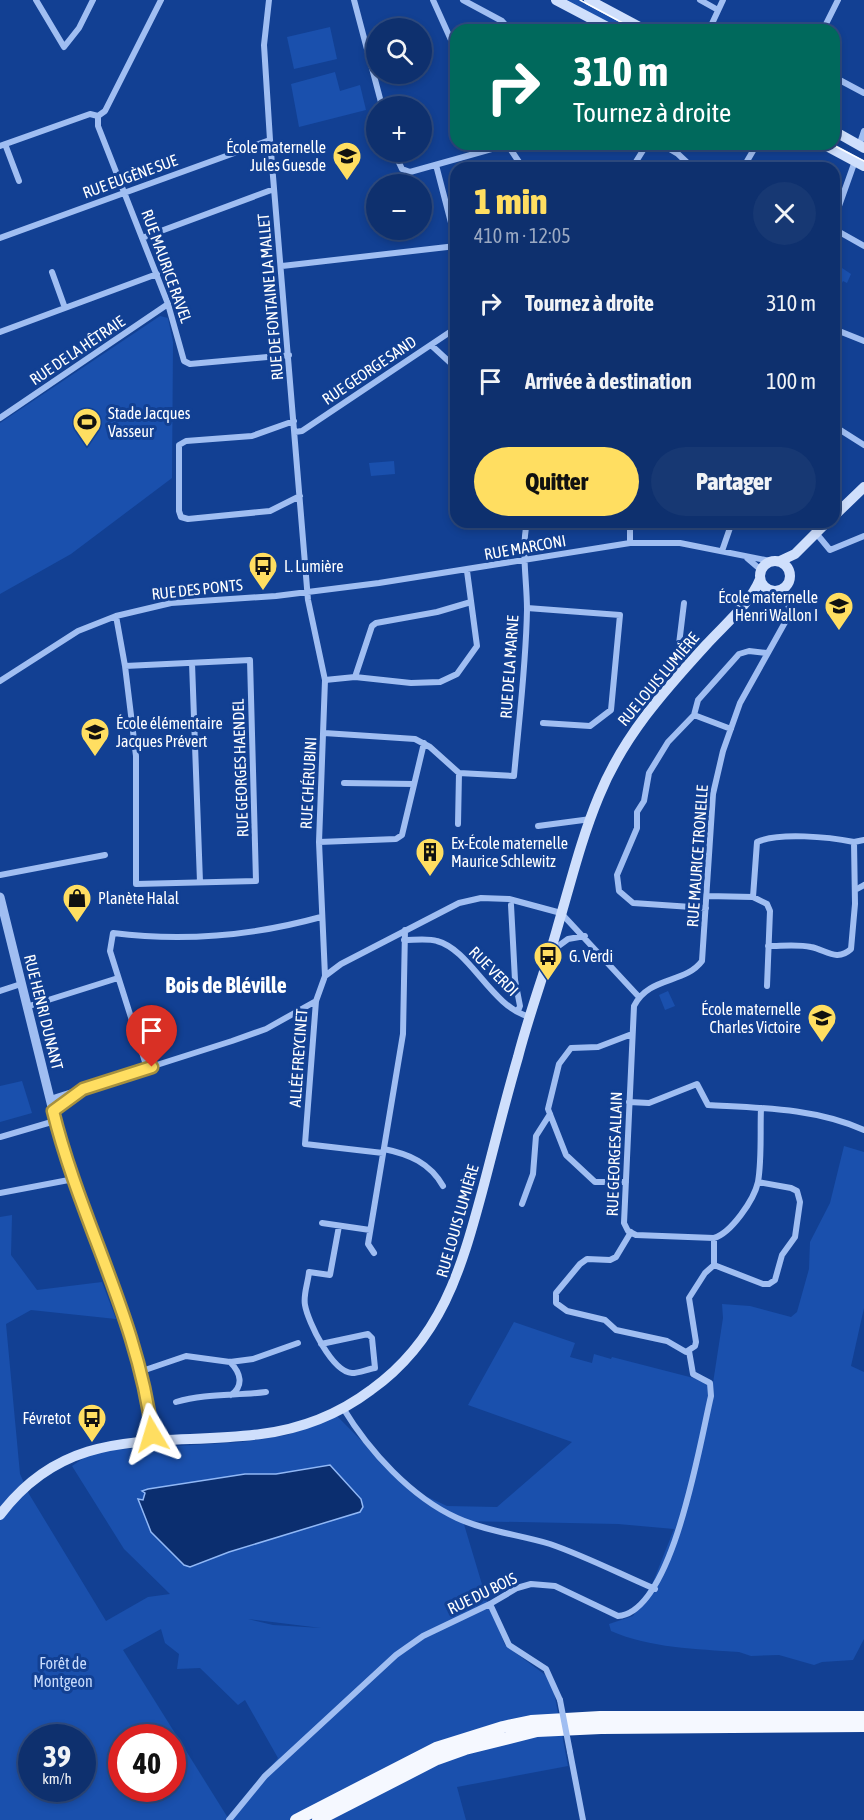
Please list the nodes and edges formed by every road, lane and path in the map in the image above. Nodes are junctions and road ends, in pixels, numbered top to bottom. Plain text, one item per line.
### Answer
1 (36, 0) edge
2 (93, 0) edge
3 (161, 0) edge
4 (269, 0) edge
5 (354, 0) edge
6 (433, 0) edge
7 (463, 0) edge
8 (556, 0) edge
9 (589, 0) edge
10 (700, 0) edge
11 (723, 0) edge
12 (838, 0) edge
13 (718, 10) junction
14 (505, 24) edge
15 (602, 24) edge
16 (634, 24) edge
17 (712, 24) edge
18 (826, 24) edge
19 (450, 38) edge
20 (840, 80) edge
21 (864, 93) edge
22 (379, 96) edge
23 (98, 116) junction
24 (864, 131) edge
25 (840, 134) edge
26 (270, 140) junction
27 (3, 145) edge
28 (862, 147) edge
29 (487, 150) edge
30 (671, 150) edge
31 (834, 150) edge
32 (399, 162) edge
33 (687, 162) edge
34 (859, 164) edge
35 (436, 165) junction
36 (19, 181) dead end
37 (274, 189) junction
38 (125, 193) junction
39 (840, 207) edge
40 (450, 220) edge
41 (840, 232) edge
42 (0, 238) edge
43 (142, 238) junction
44 (450, 245) edge
45 (864, 246) edge
46 (282, 266) junction
47 (52, 272) dead end
48 (157, 274) junction
49 (168, 304) junction
50 (65, 308) junction
51 (840, 331) edge
52 (0, 332) edge
53 (450, 332) edge
54 (864, 341) edge
55 (431, 345) junction
56 (289, 355) junction
57 (450, 362) edge
58 (0, 418) edge
59 (294, 421) junction
60 (840, 430) edge
61 (295, 432) junction
62 (864, 446) edge
63 (864, 487) edge
64 (300, 496) junction
65 (840, 510) edge
66 (526, 528) edge
67 (630, 528) edge
68 (730, 528) edge
69 (821, 528) edge
70 (816, 533) junction
71 (864, 536) edge
72 (630, 543) junction
73 (722, 551) junction
74 (747, 558) junction
75 (525, 561) junction
76 (779, 564) junction
77 (467, 571) junction
78 (760, 574) junction
79 (783, 588) junction
80 (769, 590) junction
81 (308, 592) junction
82 (747, 600) junction
83 (471, 602) junction
84 (684, 603) dead end
85 (527, 608) junction
86 (116, 616) junction
87 (767, 653) junction
88 (192, 663) junction
89 (125, 666) junction
90 (355, 677) junction
91 (325, 680) junction
92 (674, 680) junction
93 (0, 681) edge
94 (694, 715) junction
95 (543, 723) dead end
96 (731, 729) junction
97 (324, 733) junction
98 (424, 743) junction
99 (459, 772) junction
100 (344, 783) dead end
101 (414, 784) junction
102 (591, 819) junction
103 (458, 824) dead end
104 (538, 826) dead end
105 (864, 840) edge
106 (319, 842) junction
107 (854, 842) junction
108 (105, 855) dead end
109 (0, 875) edge
110 (200, 882) junction
111 (864, 885) edge
112 (855, 890) junction
113 (707, 896) junction
114 (0, 897) edge
115 (753, 897) junction
116 (511, 905) dead end
117 (706, 908) junction
118 (561, 913) junction
119 (321, 917) junction
120 (405, 930) junction
121 (585, 936) junction
122 (404, 940) junction
123 (768, 946) junction
124 (546, 961) junction
125 (325, 976) junction
126 (118, 978) junction
127 (21, 984) junction
128 (767, 986) dead end
129 (0, 991) edge
130 (639, 997) junction
131 (316, 1001) junction
132 (27, 1007) junction
133 (518, 1011) junction
134 (530, 1017) junction
135 (632, 1034) junction
136 (147, 1068) junction
137 (83, 1089) junction
138 (50, 1099) junction
139 (629, 1102) junction
140 (761, 1108) junction
141 (550, 1114) junction
142 (54, 1116) junction
143 (864, 1130) edge
144 (0, 1137) edge
145 (384, 1151) junction
146 (74, 1179) junction
147 (626, 1182) junction
148 (758, 1182) junction
149 (443, 1186) dead end
150 (0, 1193) edge
151 (522, 1204) dead end
152 (322, 1223) dead end
153 (339, 1226) junction
154 (370, 1230) junction
155 (631, 1232) junction
156 (714, 1238) junction
157 (374, 1253) dead end
158 (714, 1265) junction
159 (298, 1343) dead end
160 (321, 1344) junction
161 (690, 1351) junction
162 (230, 1362) junction
163 (142, 1371) junction
164 (266, 1392) dead end
165 (230, 1396) junction
166 (177, 1402) dead end
167 (343, 1408) junction
168 (153, 1442) junction
169 (0, 1515) edge
170 (655, 1589) junction
171 (490, 1604) junction
172 (864, 1717) edge
173 (864, 1726) edge
174 (229, 1820) edge
175 (296, 1820) edge
176 (318, 1820) edge
177 (582, 1820) edge

1 - 2 street
3 - 23 street
4 - 26 street, RUE DE FONTAINE LA MALLET
5 - 22 street
6 - 19 street
7 - 14 street
8 - 15 main road
9 - 16 main road
10 - 13 street
11 - 13 street
12 - 18 street
13 - 17 street
20 - 21 street
23 - 27 street
23 - 38 street, RUE MAURICE RAVEL
24 - 28 street
25 - 28 main road
26 - 37 street, RUE DE FONTAINE LA MALLET
26 - 38 street, RUE EUGÈNE SUE
27 - 36 street
29 - 35 street
30 - 33 street
31 - 34 main road
32 - 35 street
34 - 39 street
35 - 40 street
37 - 43 street
37 - 46 street, RUE DE FONTAINE LA MALLET
38 - 42 street, RUE EUGÈNE SUE
38 - 43 street, RUE MAURICE RAVEL
41 - 45 street
43 - 48 street, RUE MAURICE RAVEL
44 - 46 street
46 - 56 street, RUE DE FONTAINE LA MALLET
47 - 50 street
48 - 49 street, RUE MAURICE RAVEL
48 - 50 street
49 - 56 street, RUE MAURICE RAVEL
49 - 58 street, RUE DE LA HÊTRAIE
50 - 52 street
51 - 54 street
53 - 55 street, RUE GEORGE SAND
55 - 57 street
55 - 61 street, RUE GEORGE SAND
56 - 59 street, RUE DE FONTAINE LA MALLET
59 - 61 street, RUE DE FONTAINE LA MALLET
59 - 64 street
60 - 62 street
61 - 64 street, RUE DE FONTAINE LA MALLET
63 - 65 main road
64 - 81 street, RUE DE FONTAINE LA MALLET
66 - 75 street, RUE DE LA MARNE
67 - 72 street
68 - 73 street
69 - 70 main road
70 - 71 street
70 - 76 main road
72 - 73 street, RUE MARCONI
72 - 75 street, RUE MARCONI
73 - 74 street, RUE MARCONI
74 - 76 street, RUE MARCONI
74 - 78 street, RUE MARCONI
75 - 77 street, RUE MARCONI
75 - 85 street, RUE DE LA MARNE
76 - 78 main road, RUE LOUIS LUMIÈRE
76 - 79 main road
77 - 81 street, RUE MARCONI
77 - 83 street
78 - 80 main road
78 - 82 main road, RUE LOUIS LUMIÈRE
79 - 80 main road, RUE LOUIS LUMIÈRE
79 - 87 street, RUE MAURICE TRONELLE
80 - 82 main road, RUE LOUIS LUMIÈRE
81 - 86 street, RUE DES PONTS
81 - 91 street, RUE CHÉRUBINI
82 - 92 main road, RUE LOUIS LUMIÈRE
83 - 90 street
83 - 90 street
84 - 92 street
85 - 95 street
85 - 99 street, RUE DE LA MARNE
86 - 89 street
86 - 93 street, RUE DES PONTS
87 - 94 street
87 - 96 street, RUE MAURICE TRONELLE
88 - 89 street, RUE GEORGES HAENDEL
88 - 110 street
88 - 110 street, RUE GEORGES HAENDEL
89 - 110 street, RUE GEORGES HAENDEL
90 - 91 street
91 - 97 street, RUE CHÉRUBINI
92 - 102 main road, RUE LOUIS LUMIÈRE
94 - 96 street
94 - 117 street
96 - 113 street, RUE MAURICE TRONELLE
97 - 98 street
97 - 106 street, RUE CHÉRUBINI
98 - 99 street
98 - 101 street
99 - 103 street
100 - 101 street
101 - 106 street
102 - 104 street
102 - 118 main road, RUE LOUIS LUMIÈRE
105 - 107 street
106 - 119 street, RUE CHÉRUBINI
107 - 112 street
107 - 115 street
108 - 109 street
111 - 112 street
112 - 123 street
113 - 115 street
113 - 117 street, RUE MAURICE TRONELLE
114 - 127 street, RUE HENRI DUNANT
115 - 123 street
116 - 133 street
117 - 130 street, RUE MAURICE TRONELLE
118 - 120 street
118 - 121 street
118 - 124 main road, RUE LOUIS LUMIÈRE
119 - 125 street, RUE CHÉRUBINI
119 - 126 street
120 - 122 street
120 - 125 street
121 - 124 street
121 - 130 street
122 - 133 street, RUE VERDI
122 - 145 street
123 - 128 street
124 - 134 main road, RUE LOUIS LUMIÈRE
125 - 131 street, ALLÉE FREYCINET
126 - 132 street
126 - 136 street
127 - 129 street
127 - 132 street, RUE HENRI DUNANT
130 - 135 street, RUE GEORGES ALLAIN
131 - 136 street
131 - 145 street, ALLÉE FREYCINET
132 - 138 street, RUE HENRI DUNANT
133 - 134 street, RUE VERDI
134 - 167 main road, RUE LOUIS LUMIÈRE
135 - 139 street, RUE GEORGES ALLAIN
135 - 141 street
136 - 137 street
137 - 138 street
137 - 142 street
138 - 142 street, RUE HENRI DUNANT
139 - 140 street
139 - 147 street, RUE GEORGES ALLAIN
140 - 143 street
140 - 148 street
141 - 147 street
141 - 151 street
142 - 144 street
142 - 146 street, RUE HENRI DUNANT
145 - 149 street
145 - 154 street
146 - 150 street
146 - 163 street, RUE HENRI DUNANT
147 - 155 street, RUE GEORGES ALLAIN
148 - 156 street
148 - 158 street
152 - 153 street
153 - 154 street
153 - 160 street
154 - 157 street
155 - 156 street, RUE GEORGES ALLAIN
155 - 161 street
156 - 158 street
158 - 161 street
159 - 162 street
160 - 160 street
161 - 170 street, RUE DU BOIS
162 - 163 street
162 - 165 street
163 - 168 street, RUE HENRI DUNANT
164 - 165 street
165 - 166 street
167 - 168 main road, RUE LOUIS LUMIÈRE
167 - 170 street
168 - 169 main road, RUE LOUIS LUMIÈRE
170 - 171 street, RUE DU BOIS
171 - 174 street, RUE DU BOIS
171 - 177 street, bridge
172 - 175 highway
173 - 176 highway

